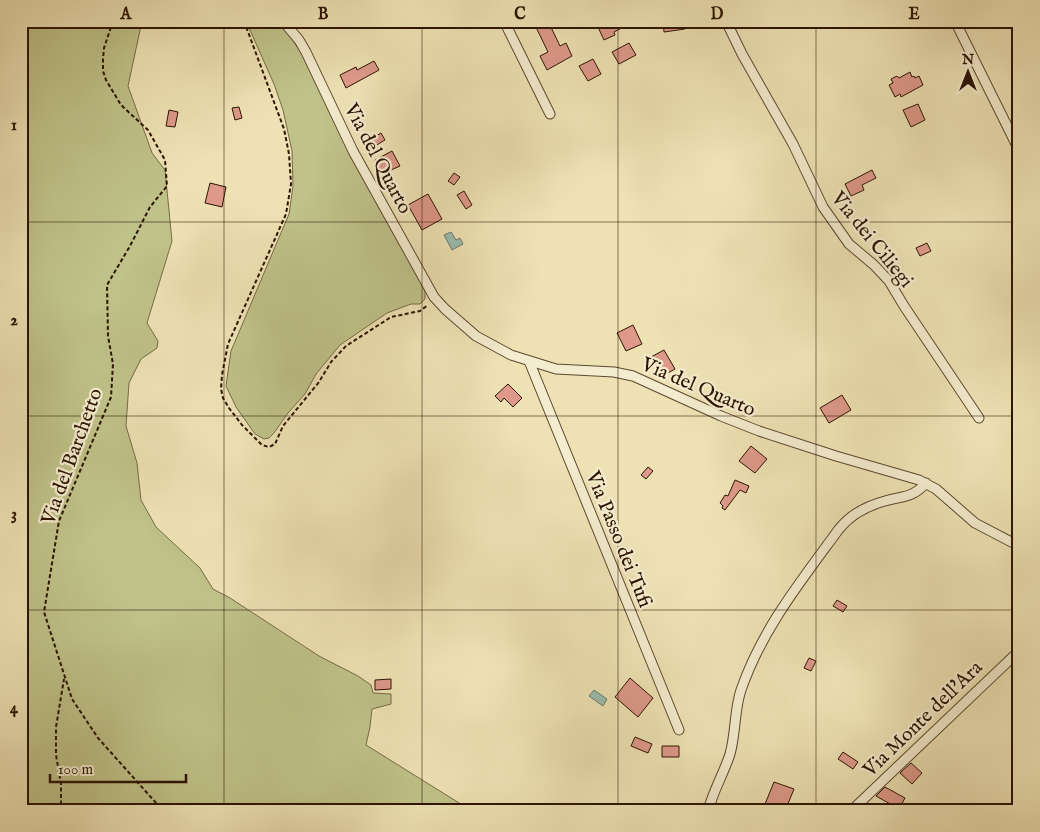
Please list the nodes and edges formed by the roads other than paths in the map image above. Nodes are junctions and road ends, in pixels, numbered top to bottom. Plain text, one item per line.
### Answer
1 (283, 21) edge
2 (504, 21) edge
3 (726, 21) edge
4 (955, 21) edge
5 (550, 114) dead end
6 (1019, 150) edge
7 (529, 361) junction
8 (979, 418) dead end
9 (926, 483) junction
10 (1019, 546) edge
11 (1019, 651) edge
12 (679, 730) dead end
13 (708, 811) edge
14 (851, 811) edge

1 - 7 street, Via del Quarto
2 - 5 street
3 - 8 street, Via dei Ciliegi
4 - 6 street
7 - 9 street, Via del Quarto
7 - 12 street, Via Passo dei Tufi
9 - 10 street, Via del Quarto
9 - 13 street
11 - 14 street, Via Monte dell'Ara

